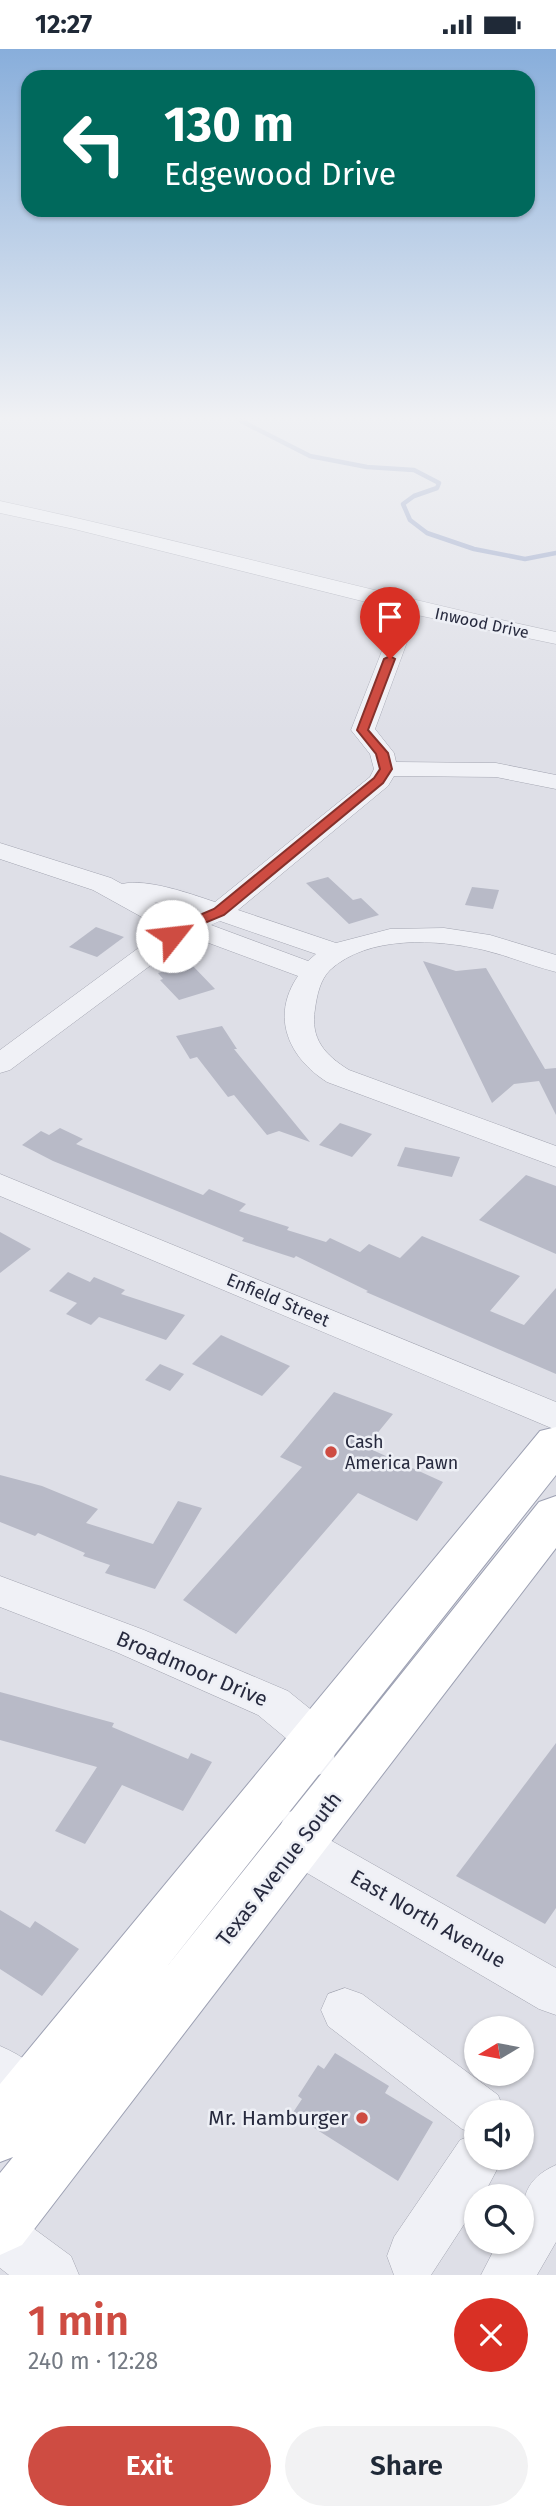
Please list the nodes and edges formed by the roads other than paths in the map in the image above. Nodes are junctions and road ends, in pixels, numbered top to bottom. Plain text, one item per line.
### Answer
1 (82, 525) edge
2 (410, 607) junction
3 (556, 638) edge
4 (386, 769) junction
5 (556, 782) edge
6 (0, 851) edge
7 (102, 884) junction
8 (219, 912) junction
9 (186, 926) junction
10 (556, 964) edge
11 (319, 970) junction
12 (0, 1064) edge
13 (556, 1157) edge
14 (0, 1184) edge
15 (556, 1417) edge
16 (556, 1443) edge
17 (556, 1514) edge
18 (0, 1591) edge
19 (315, 1738) junction
20 (299, 1845) junction
21 (556, 1993) edge
22 (345, 2010) dead end
23 (10, 2099) edge
24 (465, 2100) edge
25 (470, 2170) edge
26 (556, 2191) edge
27 (0, 2223) edge
28 (0, 2235) edge
29 (413, 2256) dead end
30 (52, 2275) edge
31 (508, 2275) edge

1 - 2 street, Inwood Drive
2 - 3 street, Inwood Drive
2 - 4 street
4 - 5 street
4 - 8 street
6 - 7 street
7 - 8 street
7 - 9 street
8 - 9 street
8 - 11 street
9 - 11 street
9 - 12 street
10 - 11 street
11 - 13 street
14 - 15 street, Enfield Street
16 - 19 main road
17 - 20 main road, Texas Avenue South
18 - 19 street, Broadmoor Drive
19 - 20 street
19 - 23 main road
20 - 21 street, East North Avenue
20 - 27 main road, Texas Avenue South
22 - 24 street
25 - 29 street
26 - 31 street
28 - 30 street

